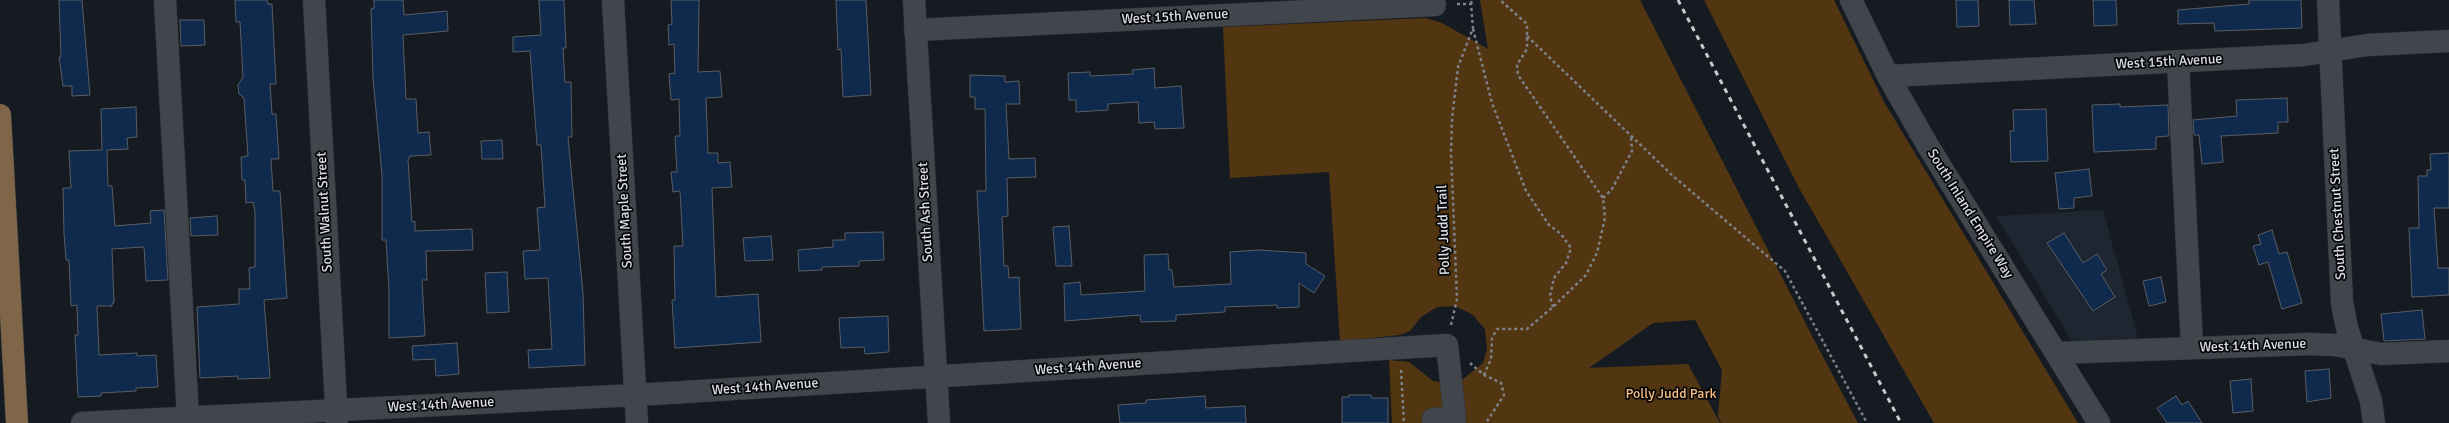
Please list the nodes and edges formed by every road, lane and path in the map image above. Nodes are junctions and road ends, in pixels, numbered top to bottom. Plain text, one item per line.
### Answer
1 (165, 0) edge
2 (314, 0) edge
3 (613, 0) edge
4 (914, 0) edge
5 (1472, 0) edge
6 (1500, 0) edge
7 (1851, 0) edge
8 (2328, 0) edge
9 (1435, 4) joint
10 (1471, 4) junction
11 (1473, 28) junction
12 (915, 30) junction
13 (1527, 36) junction
14 (2449, 41) edge
15 (2330, 51) junction
16 (2178, 62) junction
17 (1888, 76) junction
18 (0, 115) edge
19 (1631, 135) junction
20 (1603, 198) junction
21 (5, 263) edge
22 (1553, 307) junction
23 (1447, 345) junction
24 (2192, 348) junction
25 (2353, 349) junction
26 (2449, 351) edge
27 (2056, 353) junction
28 (1401, 370) dead end
29 (1484, 375) junction
30 (936, 376) junction
31 (636, 395) junction
32 (336, 417) edge
33 (188, 418) junction
34 (1433, 419) dead end
35 (17, 423) edge
36 (82, 423) edge
37 (637, 423) edge
38 (939, 423) edge
39 (1404, 423) edge
40 (1486, 423) edge
41 (1867, 423) edge
42 (2099, 423) edge
43 (2374, 423) edge

1 - 33 street
2 - 32 street, South Walnut Street
3 - 31 street, South Maple Street
4 - 12 street, South Ash Street
5 - 10 path, Polly Judd Trail
6 - 13 path
7 - 17 street, South Inland Empire Way
8 - 15 street, South Chestnut Street
9 - 10 path
9 - 12 street, West 15th Avenue
10 - 11 path, Polly Judd Trail
11 - 22 path
11 - 23 path, Polly Judd Trail
12 - 30 street, South Ash Street
13 - 19 path
13 - 20 path
14 - 15 street, West 15th Avenue
15 - 16 street, West 15th Avenue
15 - 25 street, South Chestnut Street
16 - 17 street, West 15th Avenue
16 - 24 street
17 - 27 street, South Inland Empire Way
18 - 21 main road
19 - 20 path
19 - 41 path
20 - 22 path
21 - 35 main road
22 - 29 path
23 - 29 path
23 - 30 street, West 14th Avenue
23 - 34 street
24 - 25 street, West 14th Avenue
24 - 27 street, West 14th Avenue
25 - 26 street, West 14th Avenue
25 - 43 street, South Chestnut Street
27 - 42 street, South Inland Empire Way
28 - 39 path
29 - 40 path
30 - 31 street, West 14th Avenue
30 - 38 street, South Ash Street
31 - 32 street, West 14th Avenue
31 - 37 street, South Maple Street
32 - 33 street, West 14th Avenue
33 - 36 street, West 14th Avenue

